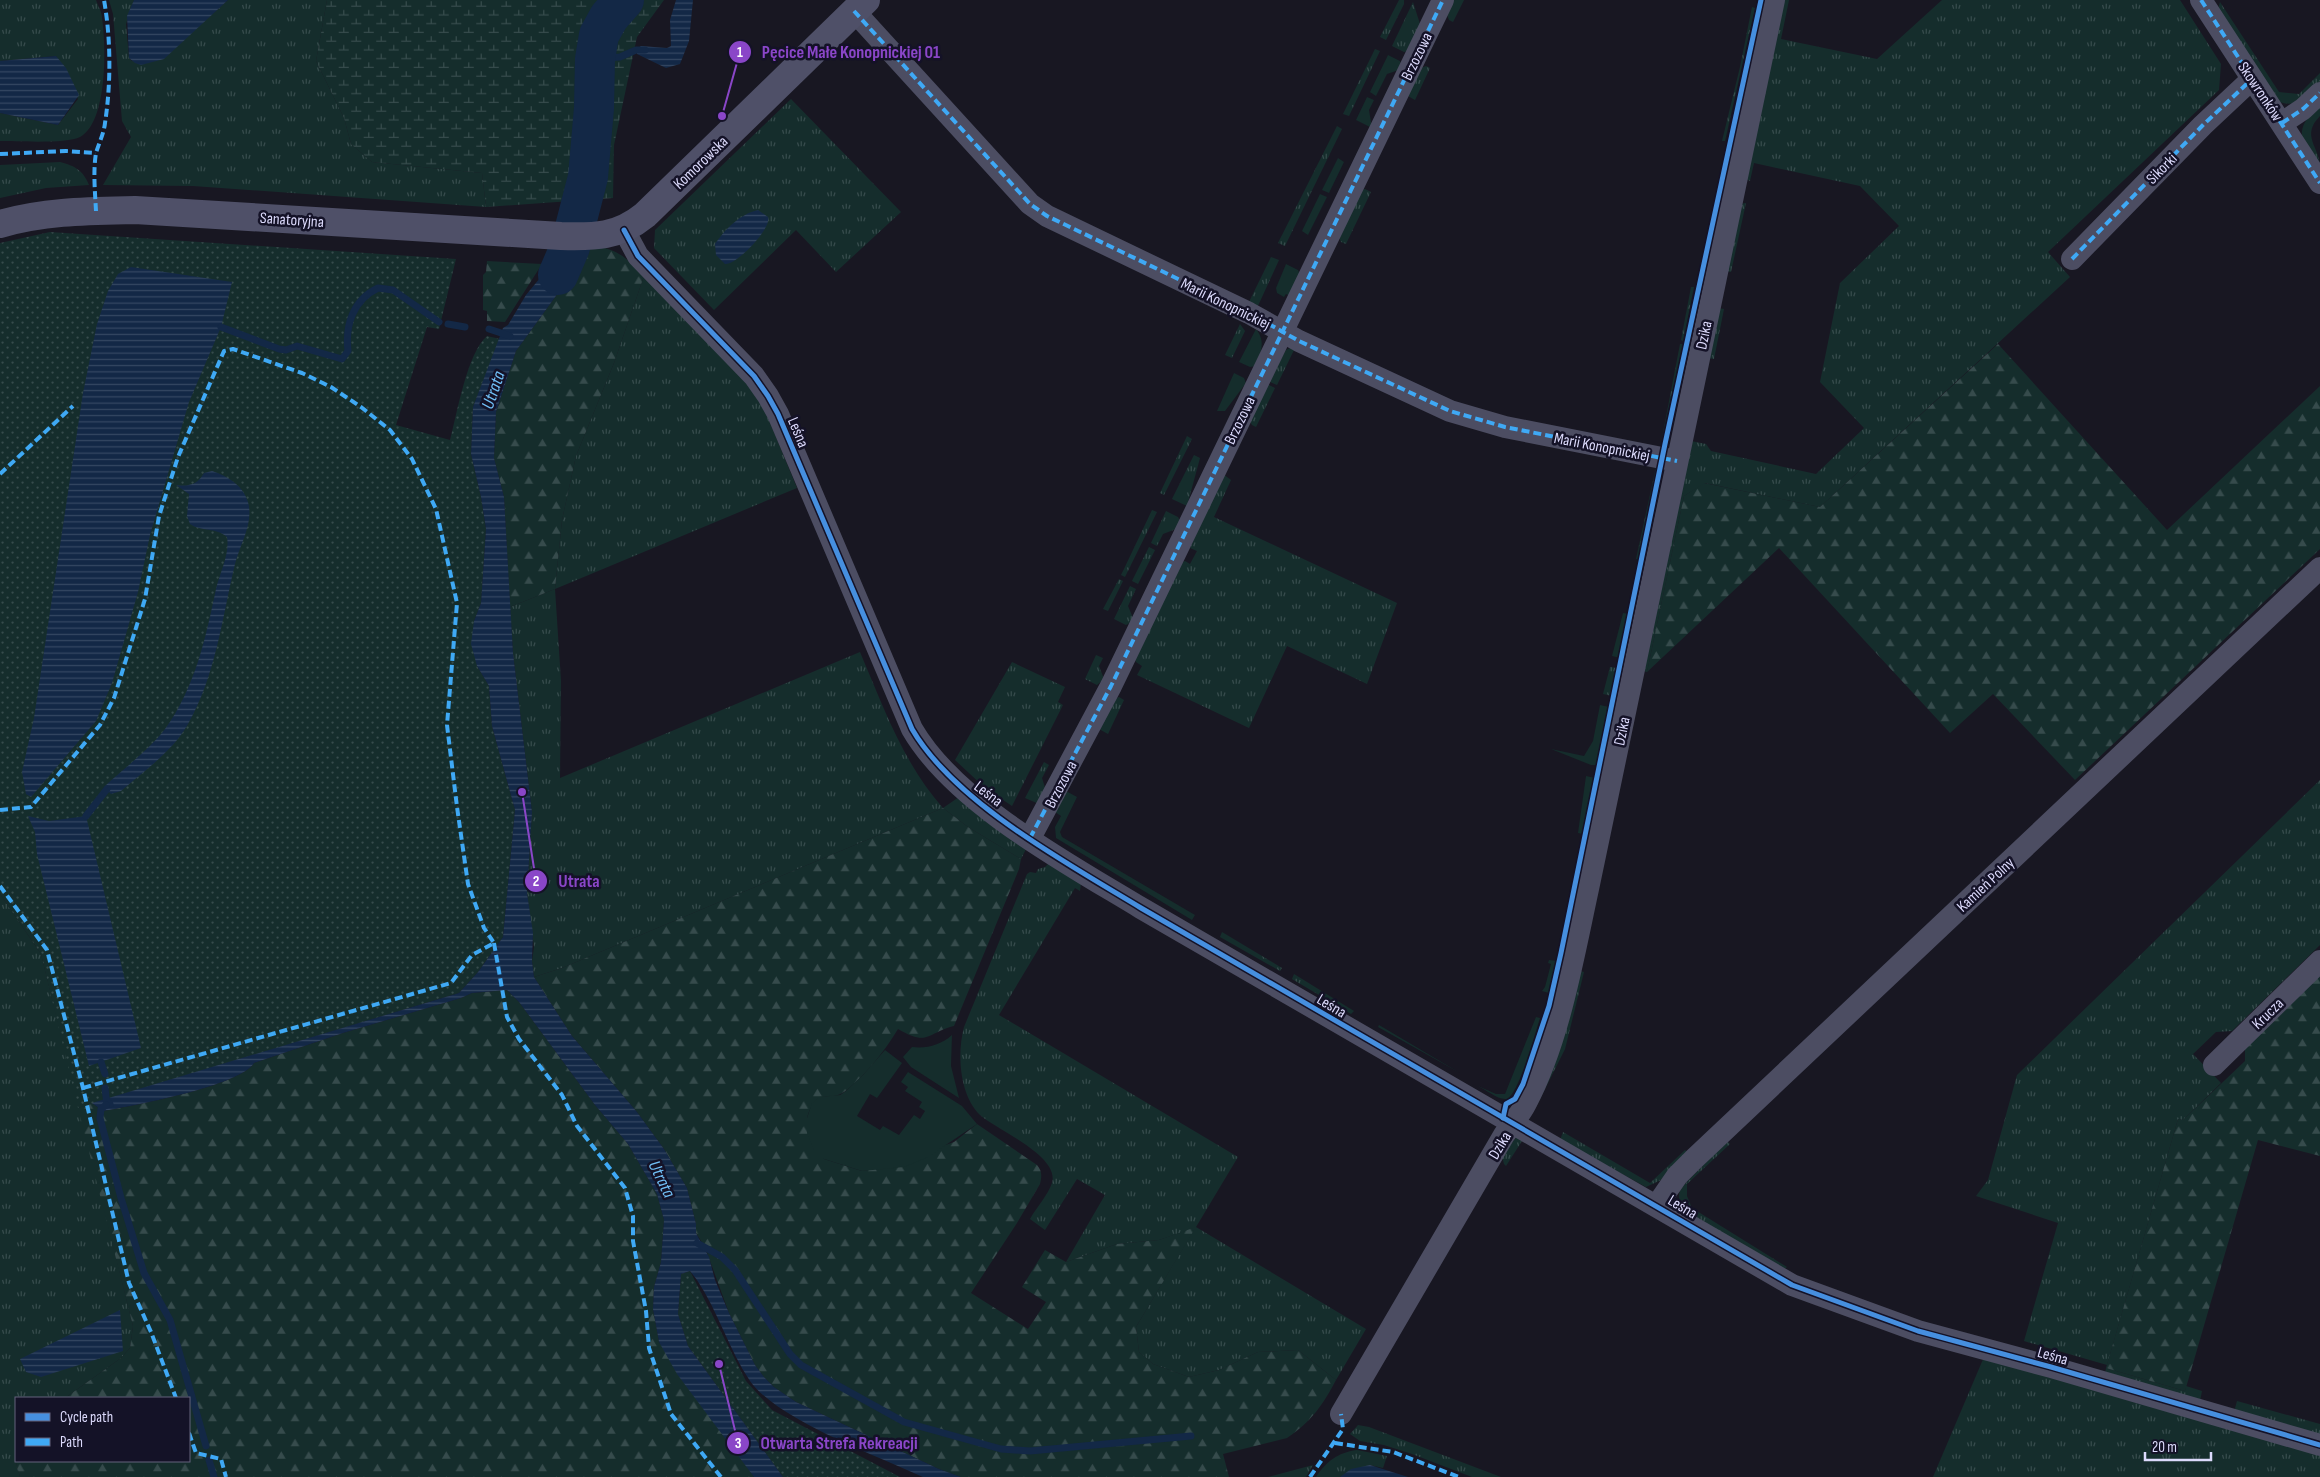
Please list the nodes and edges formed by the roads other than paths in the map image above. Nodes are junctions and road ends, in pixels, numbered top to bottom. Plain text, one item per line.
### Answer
1 (1443, 0) edge
2 (1774, 0) edge
3 (2201, 0) edge
4 (860, 5) edge
5 (2252, 79) junction
6 (2320, 93) edge
7 (2282, 123) junction
8 (2320, 183) edge
9 (0, 224) edge
10 (624, 230) junction
11 (573, 237) joint
12 (2072, 259) dead end
13 (1282, 331) junction
14 (1677, 461) junction
15 (2320, 568) edge
16 (1030, 838) junction
17 (2320, 961) edge
18 (2214, 1065) dead end
19 (1512, 1123) junction
20 (1657, 1205) junction
21 (1341, 1414) dead end
22 (2320, 1445) edge

1 - 13 street, Brzozowa
2 - 14 street, Dzika
3 - 5 street, Skowronków
4 - 10 street, Komorowska
4 - 13 street, Marii Konopnickiej
5 - 7 street, Skowronków
5 - 12 street, Sikorki
6 - 7 street
7 - 8 street, Skowronków
9 - 11 street, Sanatoryjna
10 - 11 street, Komorowska
10 - 16 street, Leśna
13 - 14 street, Marii Konopnickiej
13 - 16 street, Brzozowa
14 - 19 street, Dzika
15 - 20 street, Kamień Polny
16 - 19 street, Leśna
17 - 18 street, Krucza
19 - 20 street, Leśna
19 - 21 street, Dzika
20 - 22 street, Leśna

